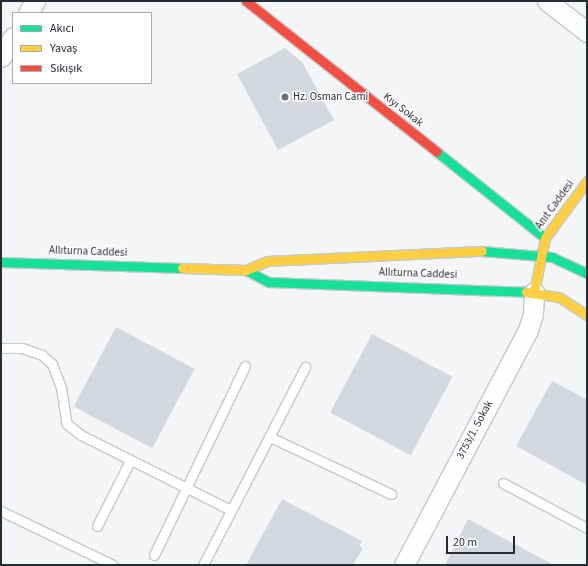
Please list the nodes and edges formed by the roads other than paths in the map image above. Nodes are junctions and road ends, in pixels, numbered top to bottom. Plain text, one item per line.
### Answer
1 (35, 1) edge
2 (246, 1) edge
3 (547, 1) edge
4 (29, 12) edge
5 (587, 32) edge
6 (12, 39) edge
7 (1, 57) edge
8 (587, 181) edge
9 (545, 238) junction
10 (541, 254) junction
11 (1, 262) edge
12 (246, 270) junction
13 (587, 273) edge
14 (534, 292) junction
15 (587, 315) edge
16 (1, 348) edge
17 (245, 366) dead end
18 (305, 367) dead end
19 (270, 437) junction
20 (130, 461) junction
21 (503, 484) dead end
22 (186, 486) junction
23 (391, 494) dead end
24 (231, 510) junction
25 (1, 512) edge
26 (97, 526) dead end
27 (587, 528) edge
28 (154, 555) dead end
29 (113, 565) edge
30 (203, 565) edge
31 (404, 565) edge

1 - 4 street
2 - 9 main road, Kıyı Sokak
3 - 5 street
6 - 7 street
8 - 9 main road, Anıt Caddesi
9 - 10 main road, Anıt Caddesi
10 - 12 main road, Allıturna Caddesi
10 - 13 main road, Allıturna Caddesi
10 - 14 main road, Anıt Caddesi
11 - 12 main road, Allıturna Caddesi
12 - 14 main road, Allıturna Caddesi
14 - 15 main road, Allıturna Caddesi
14 - 31 street, 3753/1. Sokak
16 - 20 lane
17 - 22 lane
18 - 19 lane
19 - 23 lane
19 - 24 lane
20 - 22 lane
20 - 26 lane
21 - 27 lane
22 - 24 lane
22 - 28 lane
24 - 30 lane
25 - 29 lane

